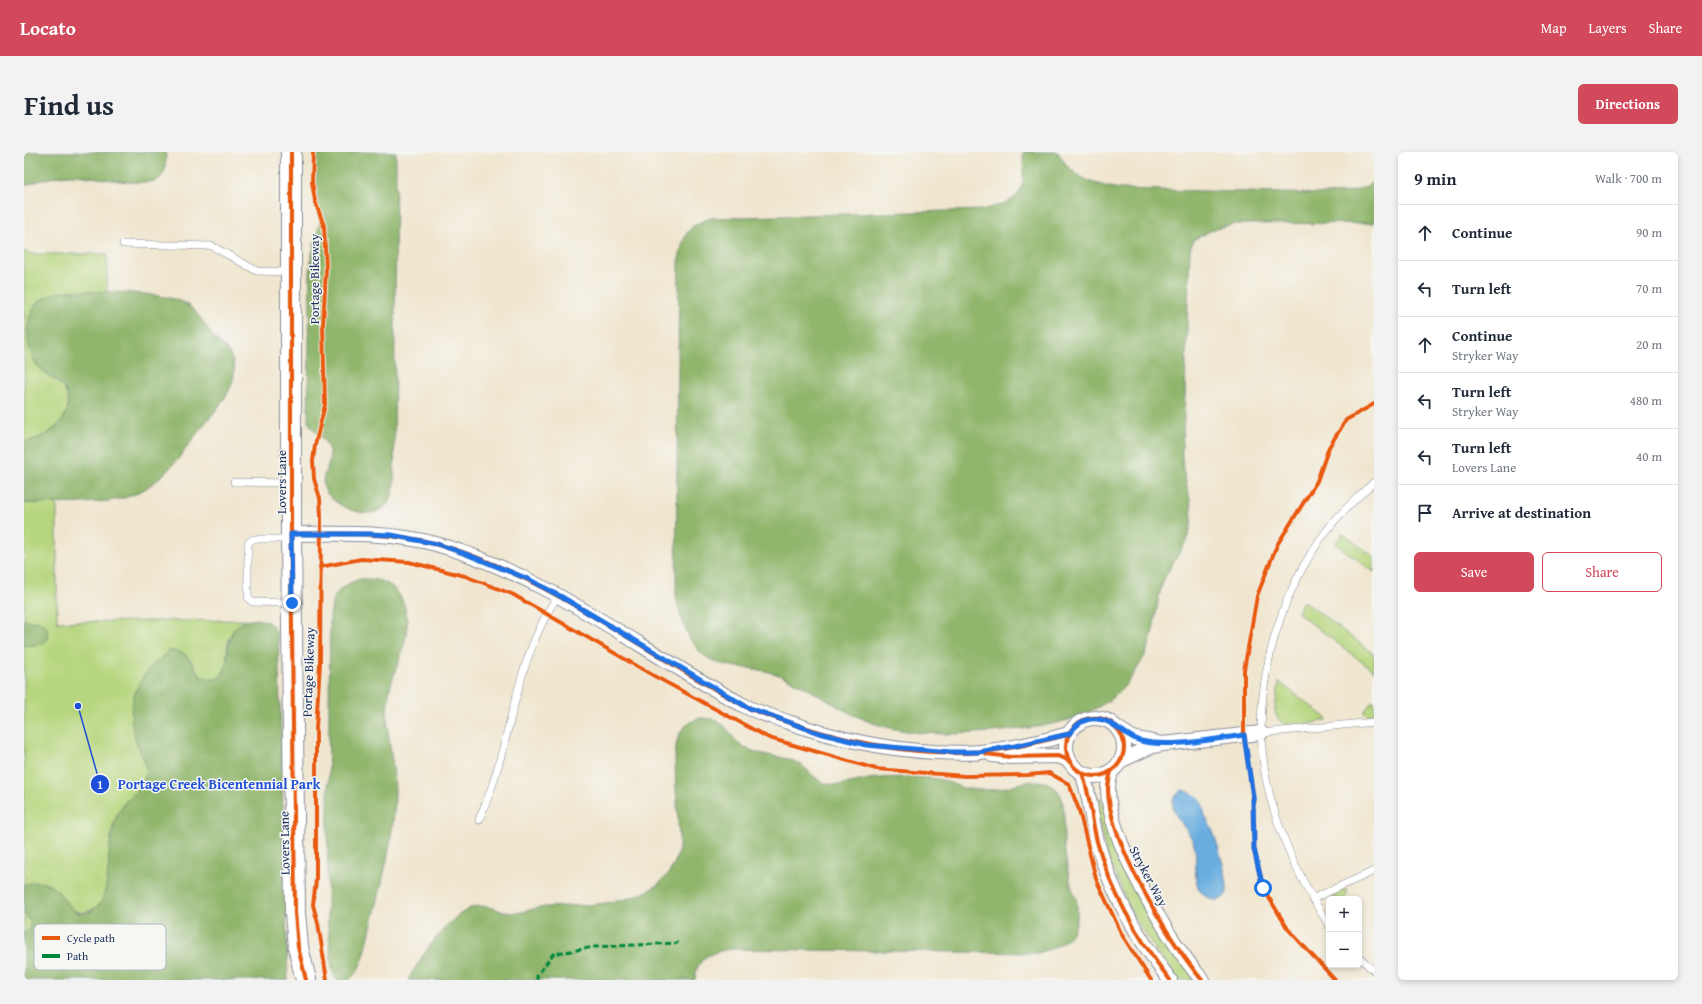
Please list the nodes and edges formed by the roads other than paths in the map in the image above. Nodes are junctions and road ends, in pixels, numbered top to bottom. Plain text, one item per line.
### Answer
1 (291, 152) edge
2 (123, 244) dead end
3 (291, 272) junction
4 (234, 482) dead end
5 (1374, 482) edge
6 (291, 484) junction
7 (291, 537) junction
8 (558, 595) junction
9 (292, 603) junction
10 (1374, 722) edge
11 (1116, 727) junction
12 (1262, 733) junction
13 (1069, 734) junction
14 (1163, 744) junction
15 (978, 752) junction
16 (1070, 762) junction
17 (1116, 766) junction
18 (1082, 773) junction
19 (479, 820) dead end
20 (1374, 871) edge
21 (1312, 899) junction
22 (1326, 920) edge
23 (1362, 960) edge
24 (1374, 971) edge
25 (306, 980) edge
26 (1170, 980) edge
27 (1202, 980) edge

1 - 3 street, Lovers Lane
2 - 3 lane
3 - 6 street, Lovers Lane
4 - 6 lane
5 - 12 lane
6 - 7 street, Lovers Lane
7 - 8 street
7 - 9 street, Lovers Lane
7 - 9 lane
8 - 15 street
8 - 19 lane
9 - 25 street, Lovers Lane
10 - 12 lane
11 - 13 street
11 - 14 street
11 - 17 street, Stryker Way
12 - 14 street
12 - 21 lane
13 - 15 street
13 - 16 street
14 - 17 street
15 - 16 street
16 - 18 street
17 - 18 street
17 - 27 street, Stryker Way
18 - 26 street
20 - 21 lane
21 - 22 lane
23 - 24 lane

